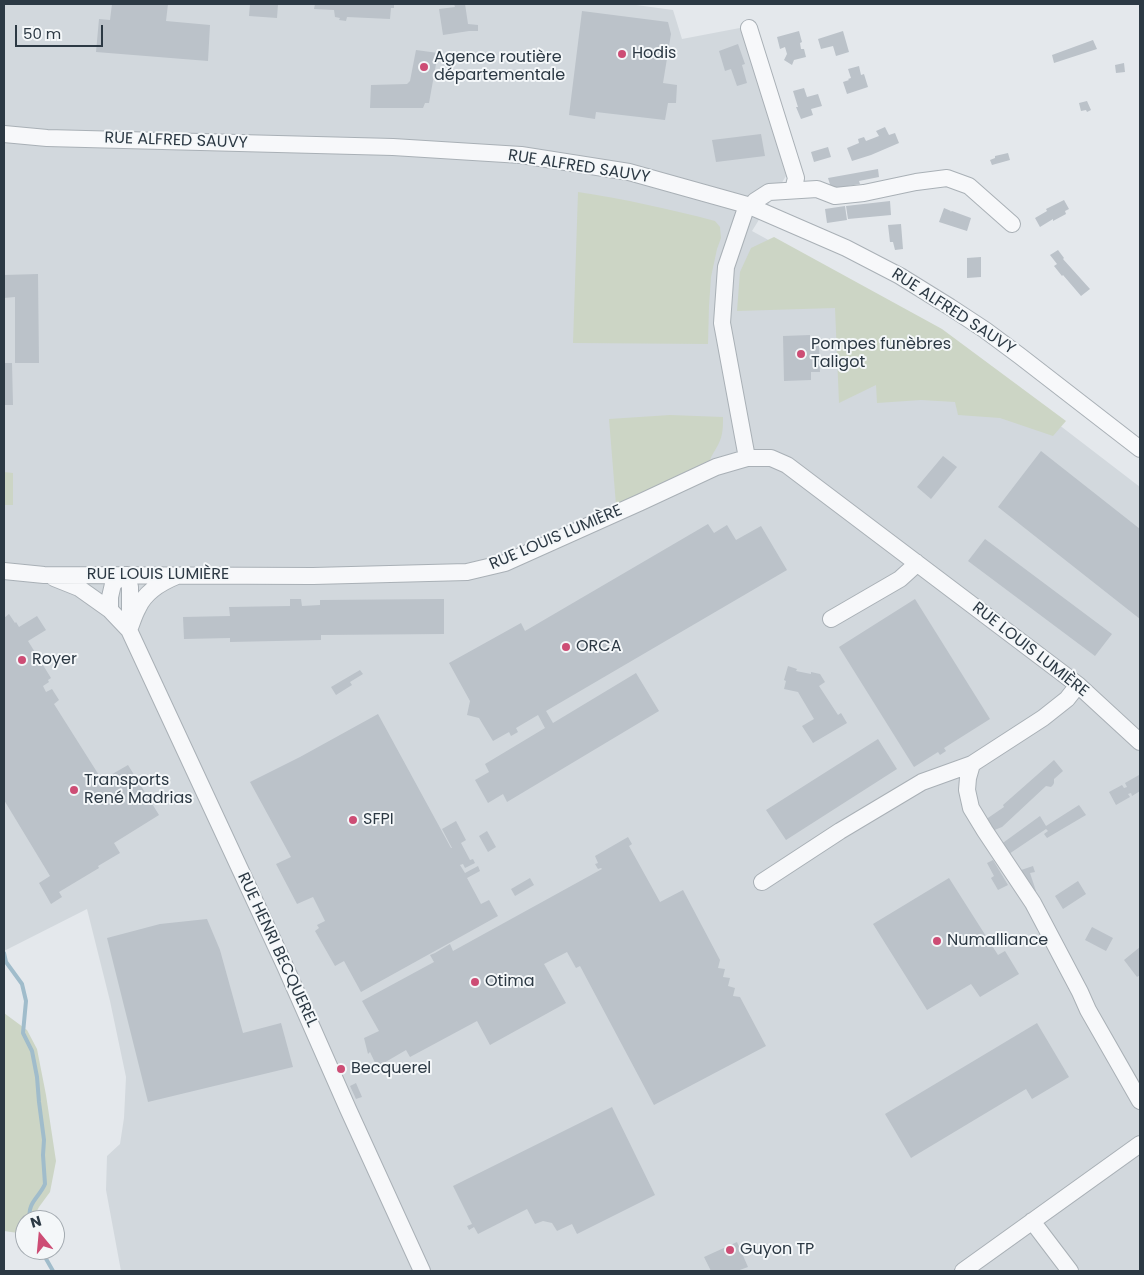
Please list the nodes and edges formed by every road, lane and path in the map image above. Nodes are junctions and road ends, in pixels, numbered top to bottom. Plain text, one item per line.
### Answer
1 (749, 28) dead end
2 (4, 134) edge
3 (793, 190) junction
4 (749, 206) junction
5 (1012, 224) dead end
6 (1140, 449) edge
7 (746, 458) junction
8 (916, 562) junction
9 (4, 571) edge
10 (44, 574) junction
11 (124, 575) junction
12 (178, 576) junction
13 (110, 610) junction
14 (832, 619) dead end
15 (129, 630) junction
16 (1078, 685) junction
17 (1140, 742) edge
18 (972, 764) junction
19 (762, 882) dead end
20 (1140, 1101) edge
21 (1140, 1144) edge
22 (1032, 1221) junction
23 (422, 1271) edge
24 (963, 1271) edge
25 (1070, 1271) edge

1 - 3 street
2 - 4 street, RUE ALFRED SAUVY
3 - 4 street
3 - 5 street
4 - 6 street, RUE ALFRED SAUVY
4 - 7 street
7 - 8 street, RUE LOUIS LUMIÈRE
7 - 12 street, RUE LOUIS LUMIÈRE
8 - 14 street
8 - 16 street, RUE LOUIS LUMIÈRE
9 - 10 street, RUE LOUIS LUMIÈRE
10 - 11 street, RUE LOUIS LUMIÈRE
10 - 13 street, RUE HENRI BECQUEREL
11 - 12 street, RUE LOUIS LUMIÈRE
11 - 13 street
11 - 15 street, RUE HENRI BECQUEREL
12 - 15 street
13 - 15 street, RUE HENRI BECQUEREL
15 - 23 street, RUE HENRI BECQUEREL
16 - 17 street, RUE LOUIS LUMIÈRE
16 - 18 street
18 - 19 street
18 - 20 street
21 - 22 street
22 - 24 street
22 - 25 street

